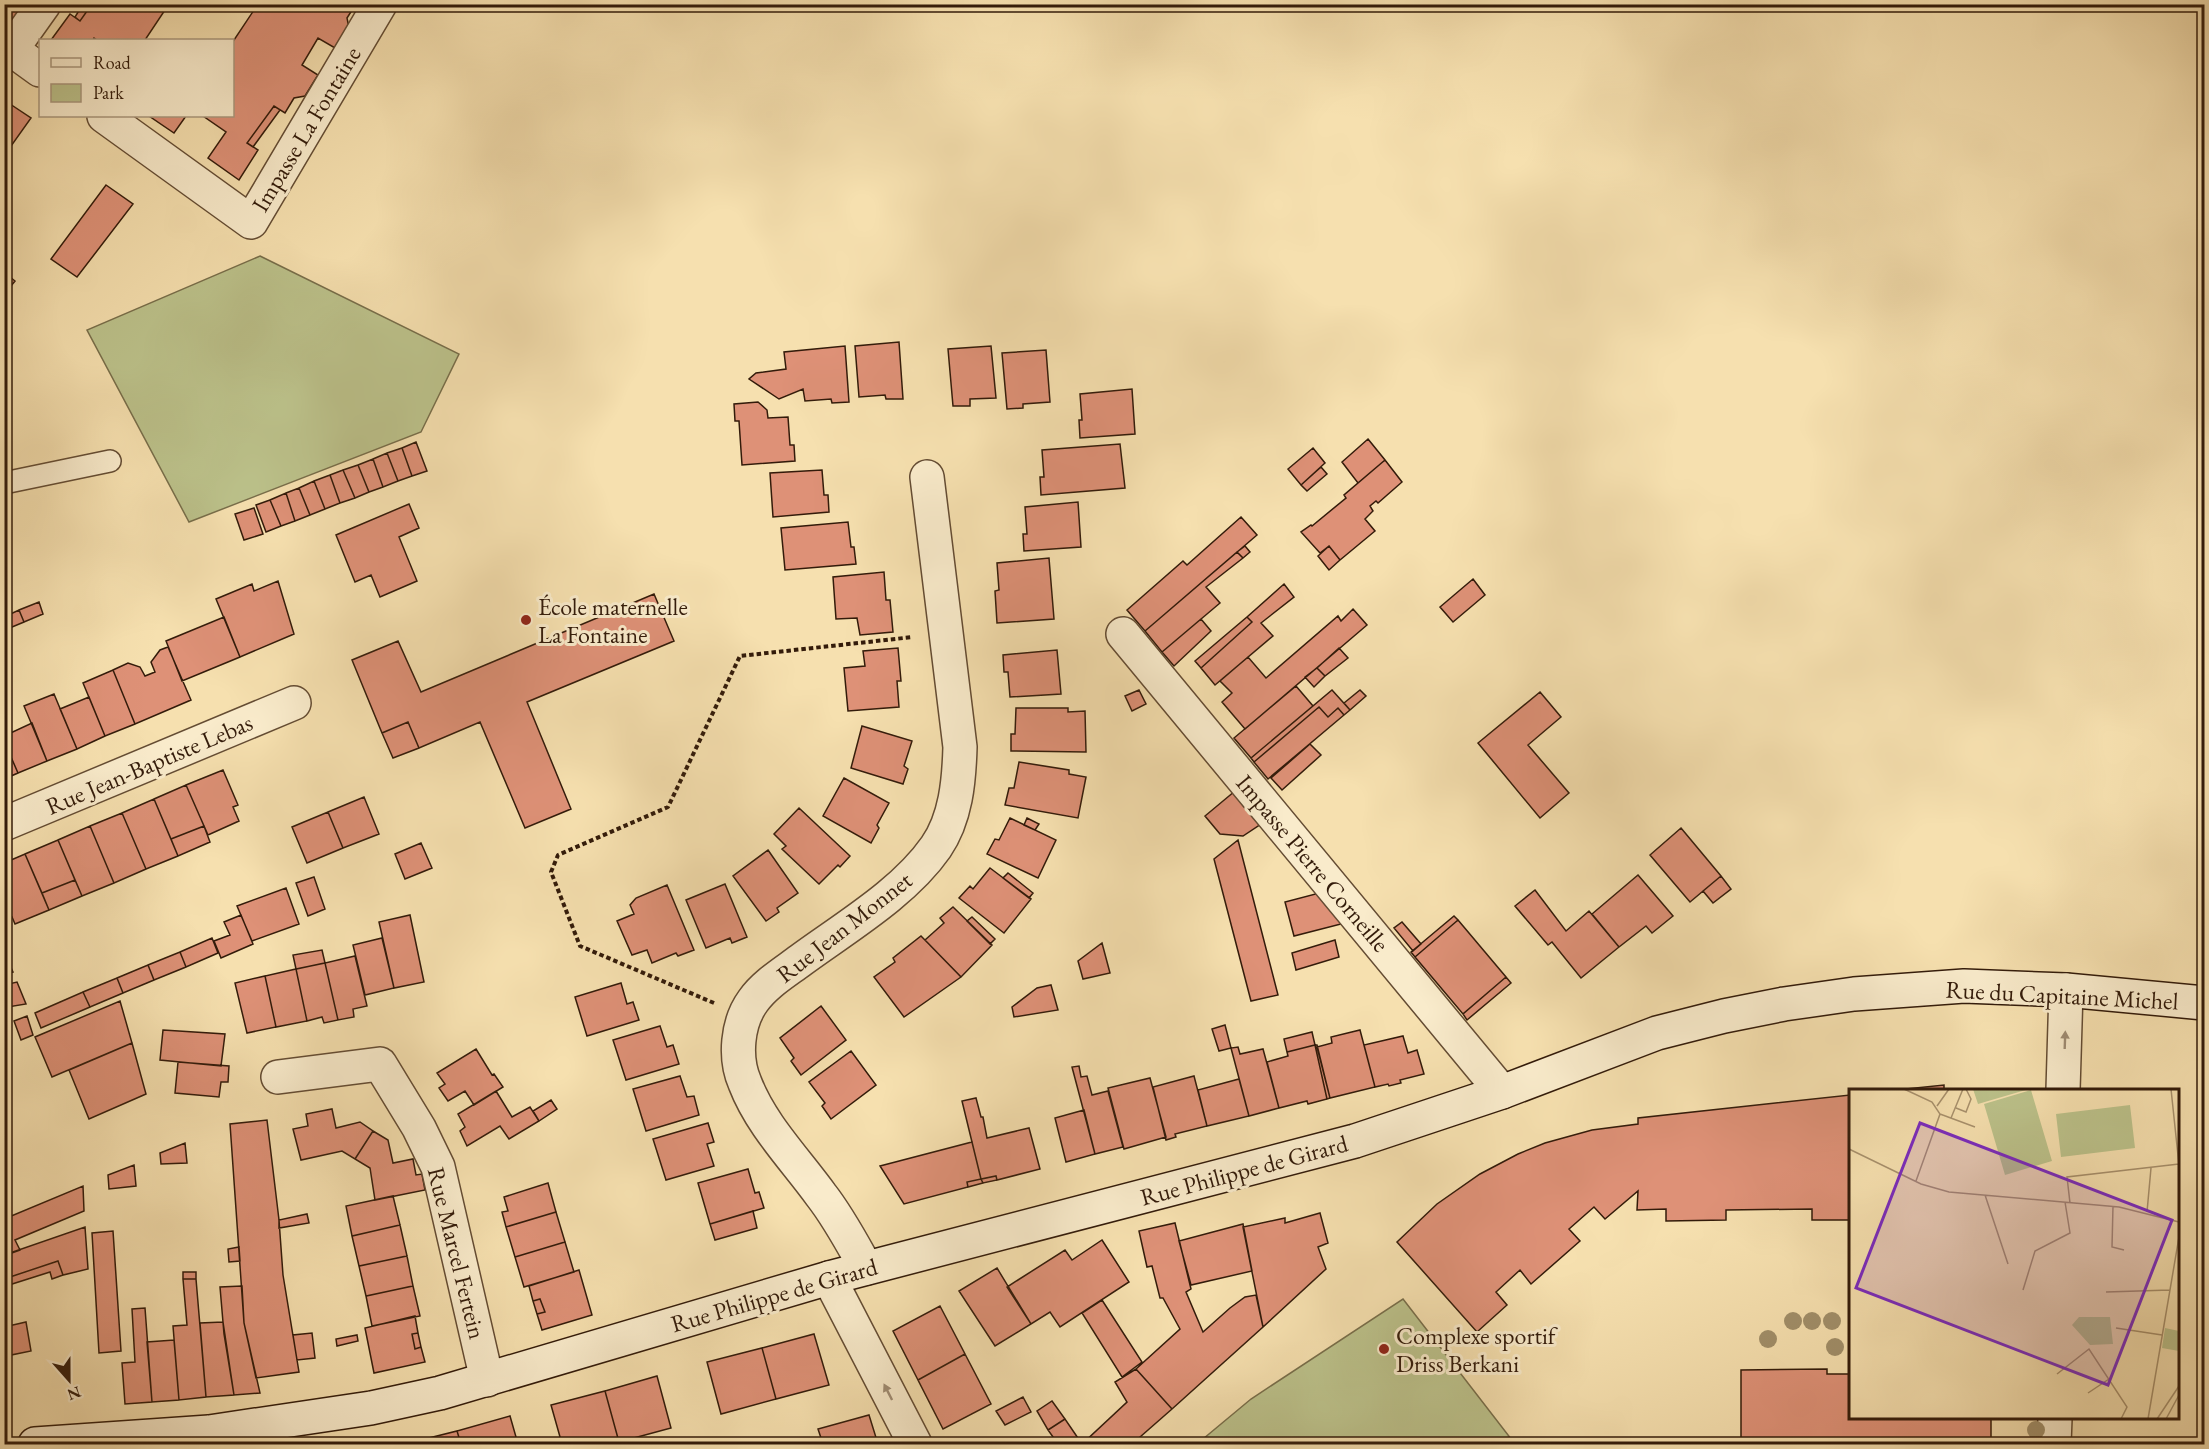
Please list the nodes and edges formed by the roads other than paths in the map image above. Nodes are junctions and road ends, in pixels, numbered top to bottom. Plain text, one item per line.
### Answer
1 (44, 4) edge
2 (380, 4) edge
3 (8, 47) edge
4 (39, 69) edge
5 (105, 117) edge
6 (110, 461) dead end
7 (927, 477) dead end
8 (4, 483) edge
9 (1123, 634) dead end
10 (294, 703) dead end
11 (4, 824) edge
12 (2067, 990) junction
13 (2205, 1003) edge
14 (278, 1077) dead end
15 (2063, 1089) edge
16 (1502, 1092) junction
17 (866, 1268) junction
18 (829, 1278) junction
19 (487, 1380) junction
20 (2055, 1419) edge
21 (211, 1438) edge
22 (36, 1444) edge
23 (915, 1444) edge
24 (2054, 1444) edge

1 - 3 street
2 - 5 street, Impasse La Fontaine
3 - 4 street
6 - 8 lane
7 - 17 street, Rue Jean Monnet
9 - 16 street, Impasse Pierre Corneille
10 - 11 street, Rue Jean-Baptiste Lebas
12 - 13 street, Rue du Capitaine Michel
15 -> 12 street
12 - 16 street, Rue du Capitaine Michel
14 - 19 street, Rue Marcel Fertein
16 - 17 street, Rue Philippe de Girard
17 - 18 street, Rue Philippe de Girard
18 - 19 street, Rue Philippe de Girard
23 -> 18 street
19 - 21 street, Rue Philippe de Girard
20 - 24 street
21 - 22 street, Rue Philippe de Girard

